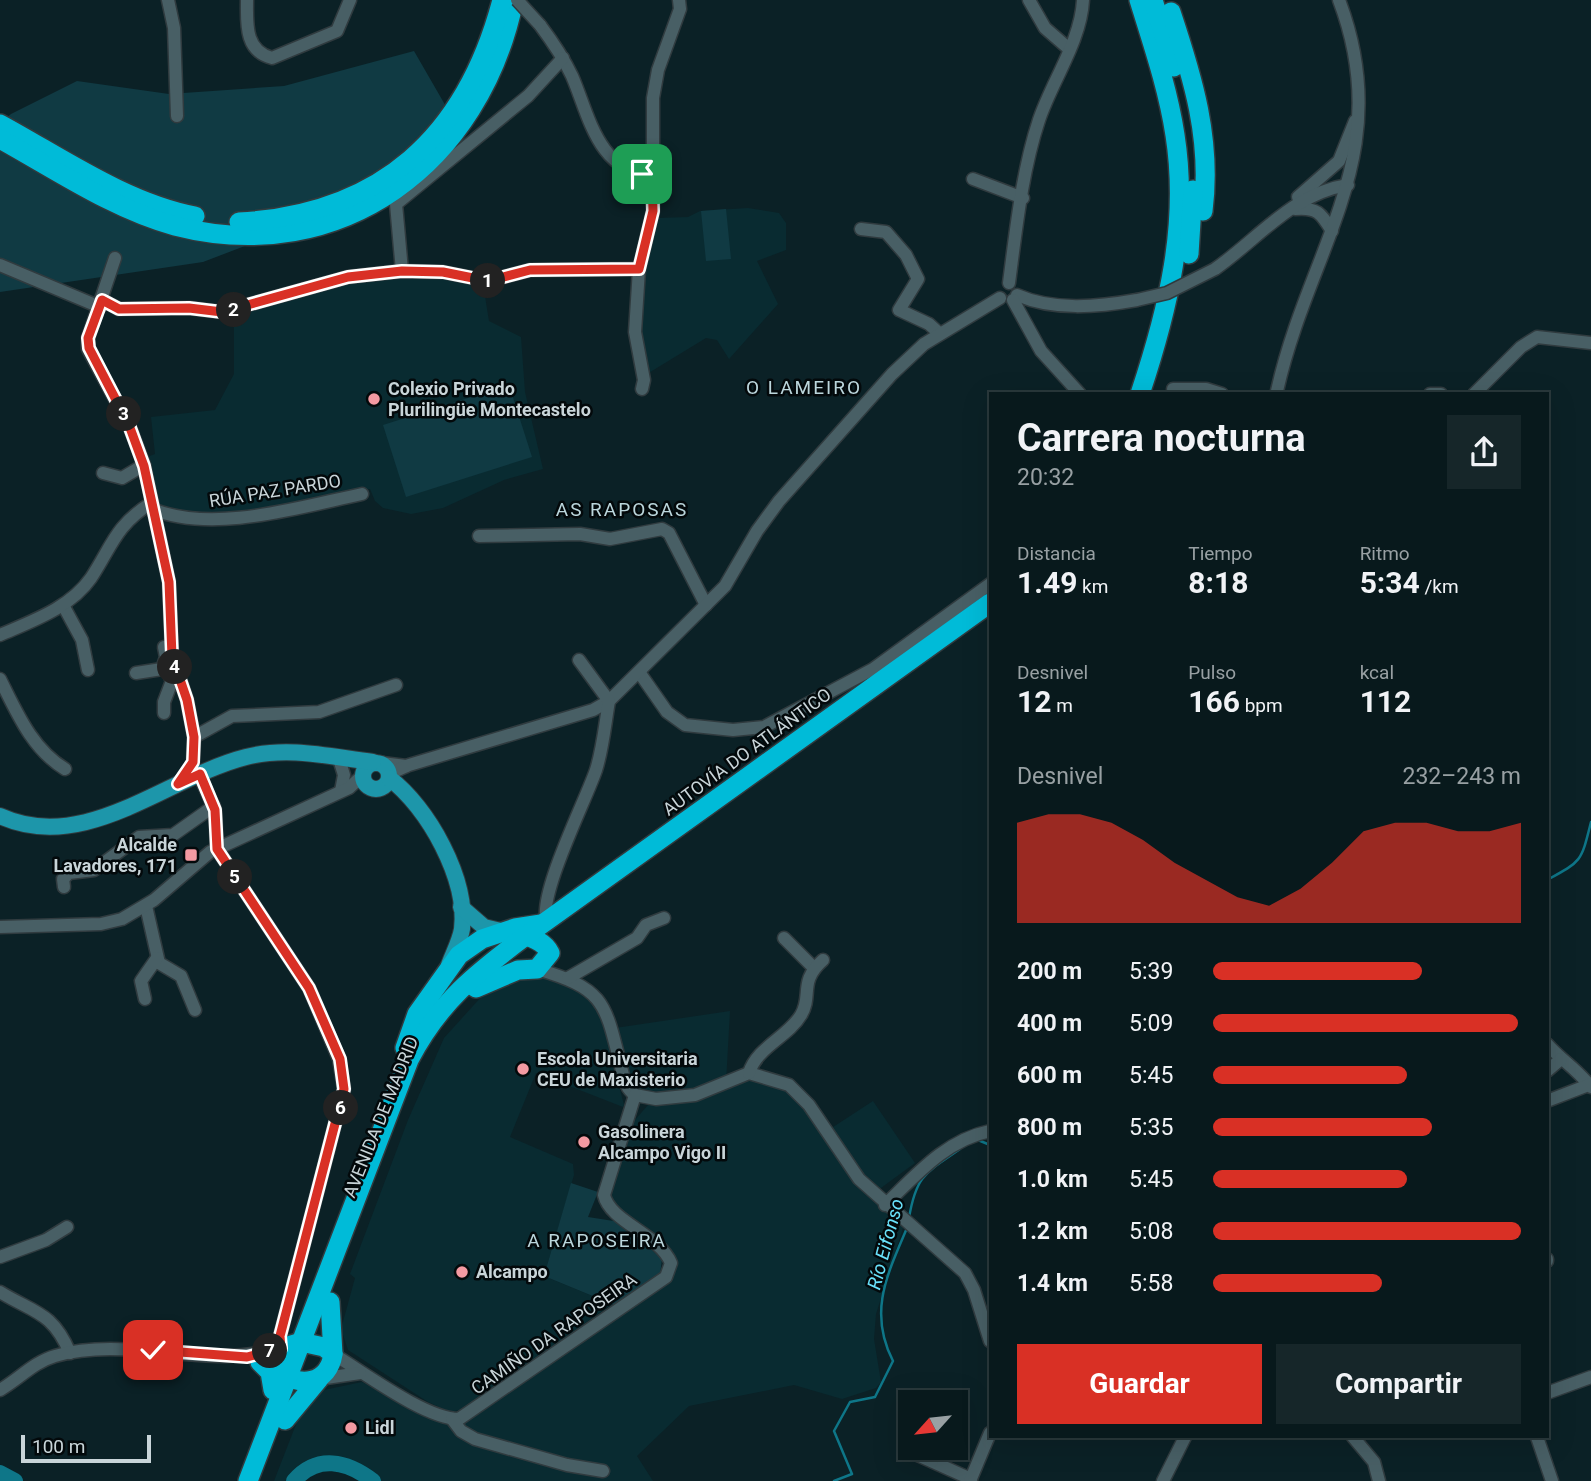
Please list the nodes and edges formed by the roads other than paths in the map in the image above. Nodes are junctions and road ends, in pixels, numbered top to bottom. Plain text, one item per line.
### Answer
1 (168, 0) edge
2 (247, 0) edge
3 (350, 0) edge
4 (502, 0) edge
5 (516, 0) edge
6 (524, 0) edge
7 (679, 0) edge
8 (1029, 0) edge
9 (1083, 0) edge
10 (1139, 0) edge
11 (1153, 0) edge
12 (1167, 0) edge
13 (1339, 0) edge
14 (1068, 48) junction
15 (563, 58) junction
16 (492, 74) junction
17 (1360, 111) junction
18 (177, 116) dead end
19 (0, 124) edge
20 (0, 139) edge
21 (652, 174) junction
22 (1321, 178) junction
23 (973, 179) dead end
24 (1348, 185) junction
25 (1023, 198) junction
26 (1287, 210) junction
27 (860, 229) dead end
28 (1332, 231) junction
29 (1190, 248) junction
30 (115, 258) dead end
31 (0, 265) edge
32 (639, 269) junction
33 (402, 271) junction
34 (1010, 298) junction
35 (101, 304) junction
36 (940, 334) junction
37 (1591, 343) edge
38 (642, 389) dead end
39 (1078, 392) edge
40 (1154, 392) edge
41 (1154, 392) edge
42 (1167, 392) edge
43 (1216, 392) edge
44 (1275, 392) edge
45 (1476, 392) edge
46 (144, 466) junction
47 (103, 473) dead end
48 (362, 494) dead end
49 (152, 506) junction
50 (479, 537) dead end
51 (989, 585) edge
52 (63, 604) junction
53 (989, 604) edge
54 (706, 605) junction
55 (989, 621) edge
56 (171, 630) junction
57 (0, 635) edge
58 (579, 660) dead end
59 (164, 665) junction
60 (88, 670) dead end
61 (639, 672) junction
62 (136, 673) dead end
63 (0, 680) edge
64 (396, 685) dead end
65 (610, 701) junction
66 (164, 713) dead end
67 (194, 737) junction
68 (336, 760) junction
69 (196, 768) junction
70 (65, 769) dead end
71 (383, 775) junction
72 (345, 789) junction
73 (214, 806) junction
74 (0, 816) edge
75 (217, 849) junction
76 (64, 887) dead end
77 (146, 906) junction
78 (461, 907) junction
79 (664, 918) dead end
80 (0, 927) edge
81 (462, 930) junction
82 (505, 932) junction
83 (541, 935) junction
84 (784, 938) dead end
85 (466, 950) junction
86 (157, 958) junction
87 (448, 967) junction
88 (490, 970) junction
89 (528, 970) junction
90 (566, 977) junction
91 (477, 988) junction
92 (145, 999) dead end
93 (195, 1010) dead end
94 (1549, 1046) edge
95 (1560, 1059) junction
96 (1549, 1069) edge
97 (749, 1073) junction
98 (400, 1083) junction
99 (1590, 1085) edge
100 (635, 1095) junction
101 (1549, 1100) edge
102 (989, 1131) edge
103 (885, 1205) junction
104 (67, 1227) dead end
105 (0, 1256) edge
106 (1, 1294) edge
107 (330, 1302) junction
108 (989, 1338) edge
109 (69, 1353) junction
110 (333, 1354) junction
111 (281, 1361) junction
112 (360, 1373) junction
113 (1591, 1377) edge
114 (319, 1379) junction
115 (0, 1390) edge
116 (1549, 1392) edge
117 (279, 1418) junction
118 (452, 1419) junction
119 (989, 1435) edge
120 (1184, 1438) edge
121 (1354, 1438) edge
122 (1537, 1438) edge
123 (932, 1461) edge
124 (603, 1471) dead end
125 (971, 1480) edge
126 (248, 1481) edge
127 (260, 1481) edge
128 (1163, 1481) edge
129 (1379, 1481) edge
130 (1552, 1481) edge

1 - 18 street
2 - 3 street
4 - 19 highway
5 - 15 street, bridge
5 - 16 highway
6 - 16 highway
7 - 21 street
8 - 14 street
9 - 14 street
10 - 40 highway
11 - 29 highway
12 - 29 highway
13 - 17 street
14 - 25 street
15 - 21 street
15 - 33 street
16 - 20 highway
17 - 22 street
17 - 24 street
21 - 32 street
22 - 24 street
22 - 26 street
23 - 25 street
24 - 26 street
24 - 28 street
25 - 34 street
26 - 28 street
26 - 34 street, bridge
27 - 36 street
28 - 44 street
29 - 41 highway
30 - 35 street
31 - 35 street
32 - 33 street
32 - 38 street
33 - 35 street
34 - 36 street
34 - 39 street
35 - 46 street
36 - 54 street
37 - 45 street
42 - 43 street
46 - 47 street
46 - 49 street
48 - 49 street, RÚA PAZ PARDO
49 - 52 street
49 - 56 street
50 - 54 street
51 - 61 street
52 - 57 street
52 - 60 street
53 - 83 highway, AUTOVÍA DO ATLÁNTICO
54 - 61 street
55 - 83 highway, AUTOVÍA DO ATLÁNTICO
56 - 59 street
56 - 67 street
58 - 65 street
59 - 62 street
59 - 66 street
61 - 65 street
63 - 70 street
64 - 67 street
65 - 71 street
65 - 83 street
67 - 69 street
68 - 69 main road
68 - 71 main road
68 - 72 street
69 - 73 street
69 - 74 main road
71 - 72 street
71 - 78 main road
72 - 75 street
73 - 75 street
73 - 76 street
75 - 77 street
75 - 111 street
77 - 80 street
77 - 86 street
78 - 81 main road
78 - 82 main road
79 - 90 street
81 - 85 highway
81 - 87 main road
82 - 83 highway
82 - 85 highway
83 - 88 highway, AVENIDA DE MADRID
83 - 89 highway
83 - 90 street
84 - 97 street
85 - 87 highway
85 - 88 highway
86 - 92 street
86 - 93 street
87 - 98 highway
88 - 89 highway
88 - 91 highway, AVENIDA DE MADRID
88 - 98 highway, AVENIDA DE MADRID
89 - 90 street
89 - 91 highway
90 - 100 street
91 - 107 highway, AVENIDA DE MADRID
94 - 95 street
95 - 96 street
95 - 99 street
97 - 100 street
97 - 103 street
98 - 111 highway, AVENIDA DE MADRID
99 - 101 street
100 - 118 street, CAMIÑO DA RAPOSEIRA
102 - 103 street
103 - 108 street
104 - 105 street
106 - 109 street
107 - 110 highway
107 - 111 highway, AVENIDA DE MADRID
109 - 111 street
109 - 115 street
110 - 111 highway
110 - 112 street
110 - 114 highway
111 - 114 highway
111 - 117 highway, AVENIDA DE MADRID
112 - 114 street
112 - 118 street
113 - 116 street
114 - 117 highway
117 - 126 highway, AVENIDA DE MADRID
117 - 127 highway, AVENIDA DE MADRID
118 - 124 street
119 - 125 street
120 - 128 street
121 - 129 street
122 - 130 street
123 - 125 street

